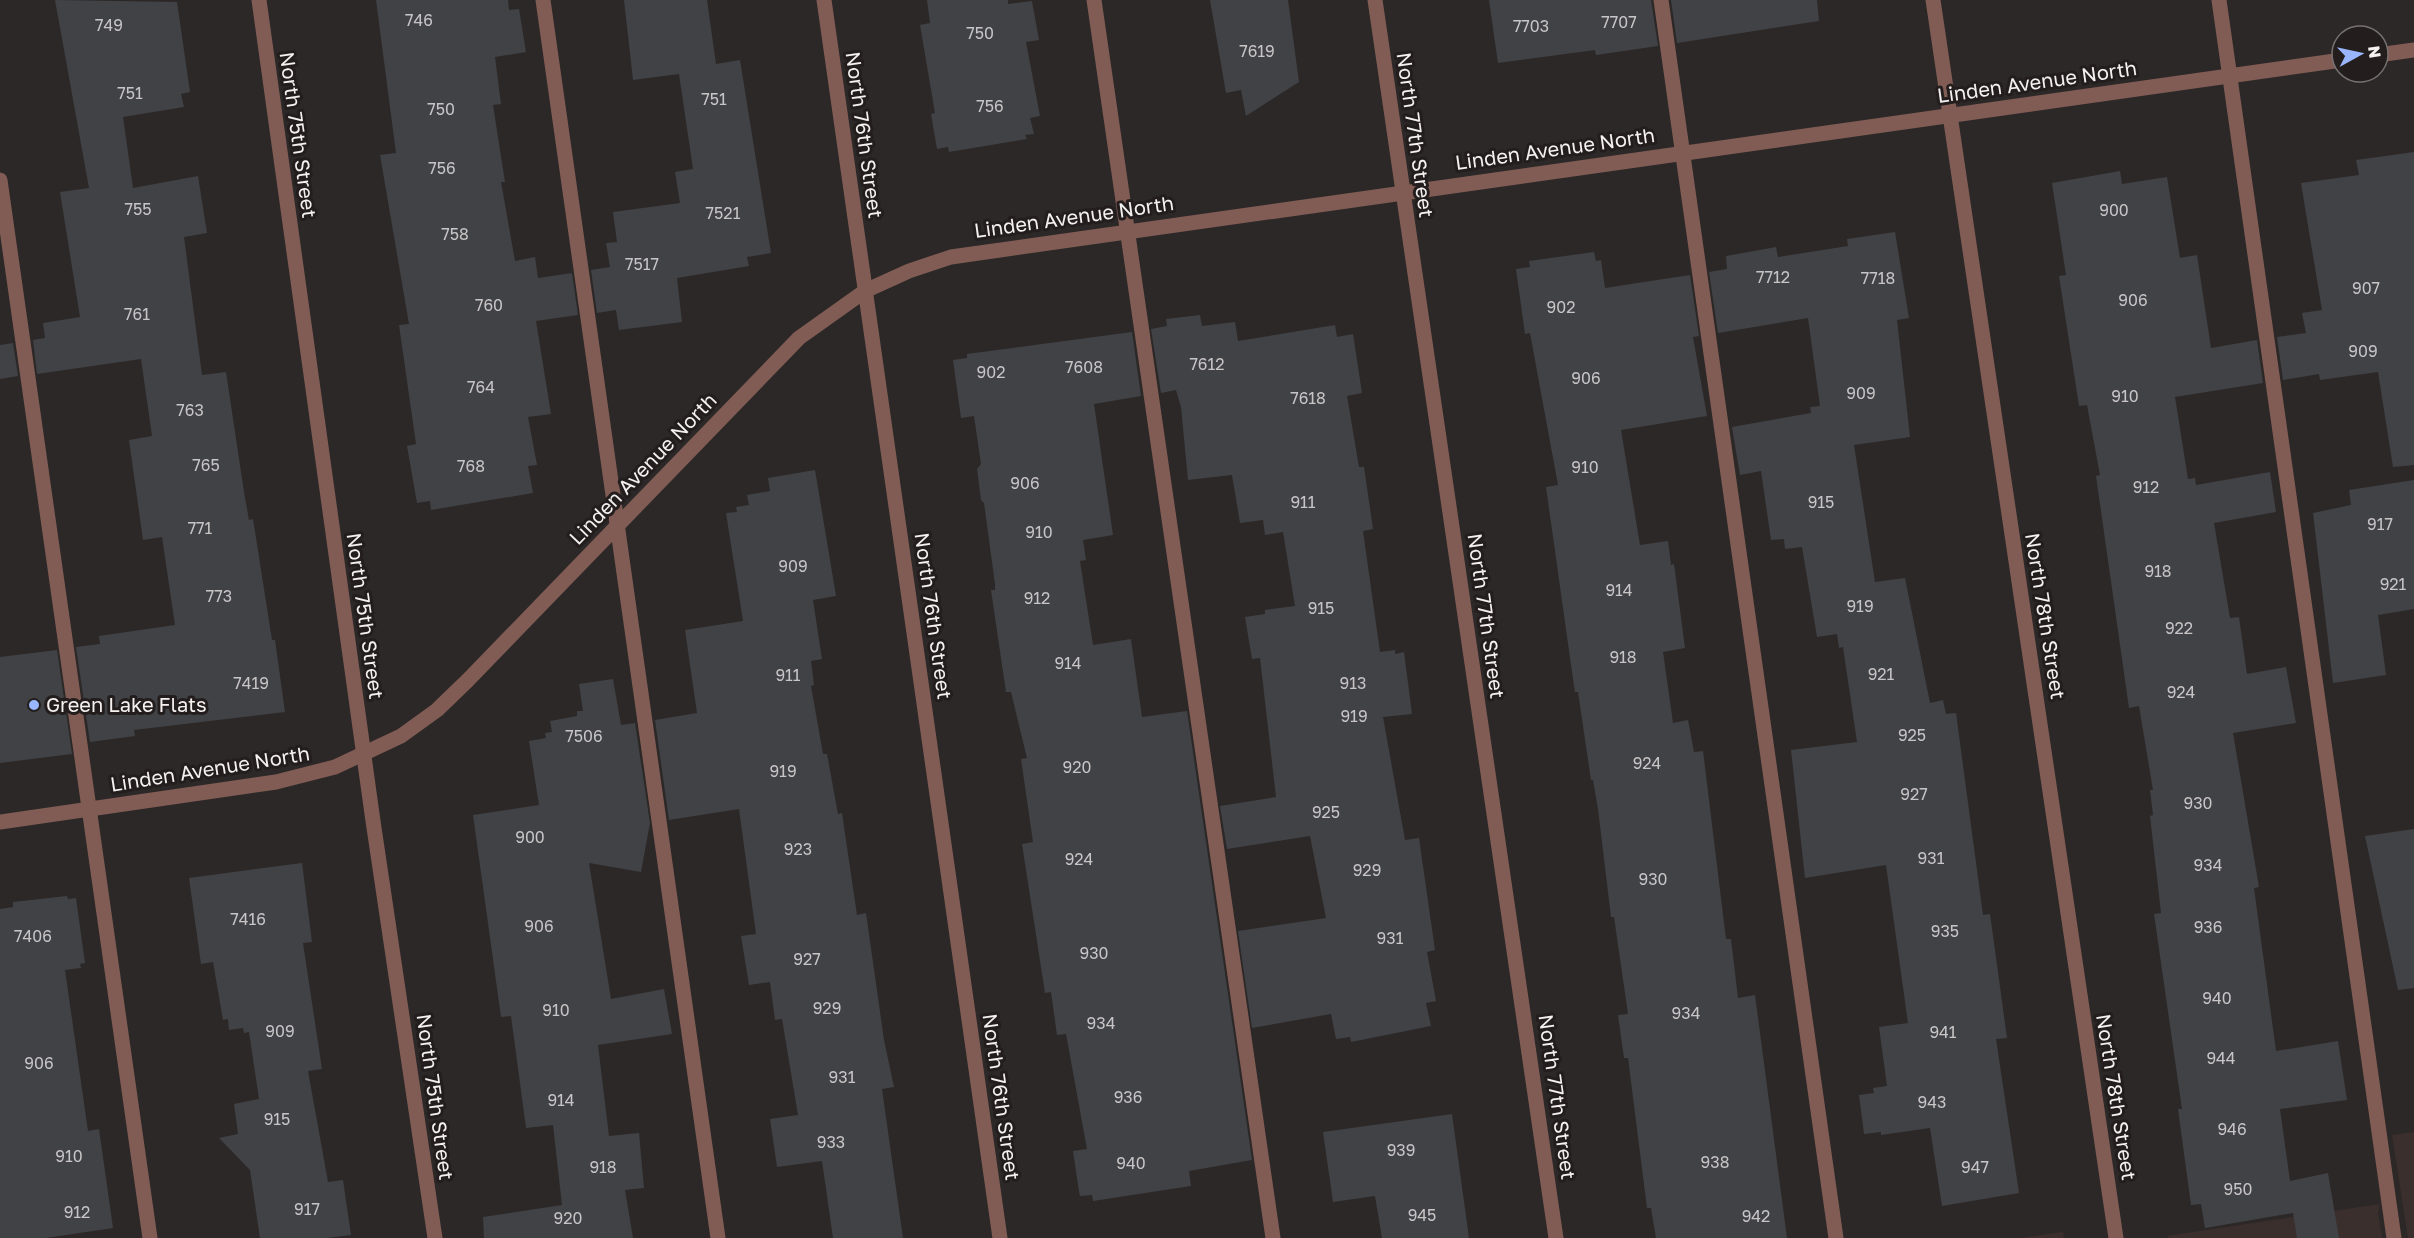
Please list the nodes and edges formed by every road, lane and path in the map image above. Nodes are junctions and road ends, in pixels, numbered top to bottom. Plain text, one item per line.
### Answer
1 (259, 0) edge
2 (543, 0) edge
3 (824, 0) edge
4 (1094, 0) edge
5 (1375, 0) edge
6 (1661, 0) edge
7 (1933, 0) edge
8 (2219, 0) edge
9 (2414, 50) edge
10 (2390, 53) edge
11 (2330, 62) edge
12 (2230, 76) junction
13 (1949, 115) junction
14 (1683, 153) junction
15 (0, 180) edge
16 (1402, 192) junction
17 (1125, 231) junction
18 (865, 291) junction
19 (616, 527) junction
20 (363, 756) junction
21 (89, 809) junction
22 (0, 822) edge
23 (150, 1238) edge
24 (435, 1238) edge
25 (718, 1238) edge
26 (1000, 1238) edge
27 (1272, 1238) edge
28 (1556, 1238) edge
29 (1836, 1238) edge
30 (2116, 1238) edge
31 (2394, 1238) edge

1 - 20 street, North 75th Street
2 - 19 street
3 - 18 street, North 76th Street
4 - 17 street
5 - 16 street, North 77th Street
6 - 14 street
7 - 13 street, North 78th Street
8 - 12 street
9 - 10 street
11 - 12 street, Linden Avenue North
12 - 13 street, Linden Avenue North
12 - 31 street
13 - 14 street, Linden Avenue North
13 - 30 street, North 78th Street
14 - 16 street, Linden Avenue North
14 - 29 street
15 - 21 street
16 - 17 street, Linden Avenue North
16 - 28 street, North 77th Street
17 - 18 street, Linden Avenue North
17 - 27 street
18 - 19 street, Linden Avenue North
18 - 26 street, North 76th Street
19 - 20 street, Linden Avenue North
19 - 25 street
20 - 21 street, Linden Avenue North
20 - 24 street, North 75th Street
21 - 22 street, Linden Avenue North
21 - 23 street

